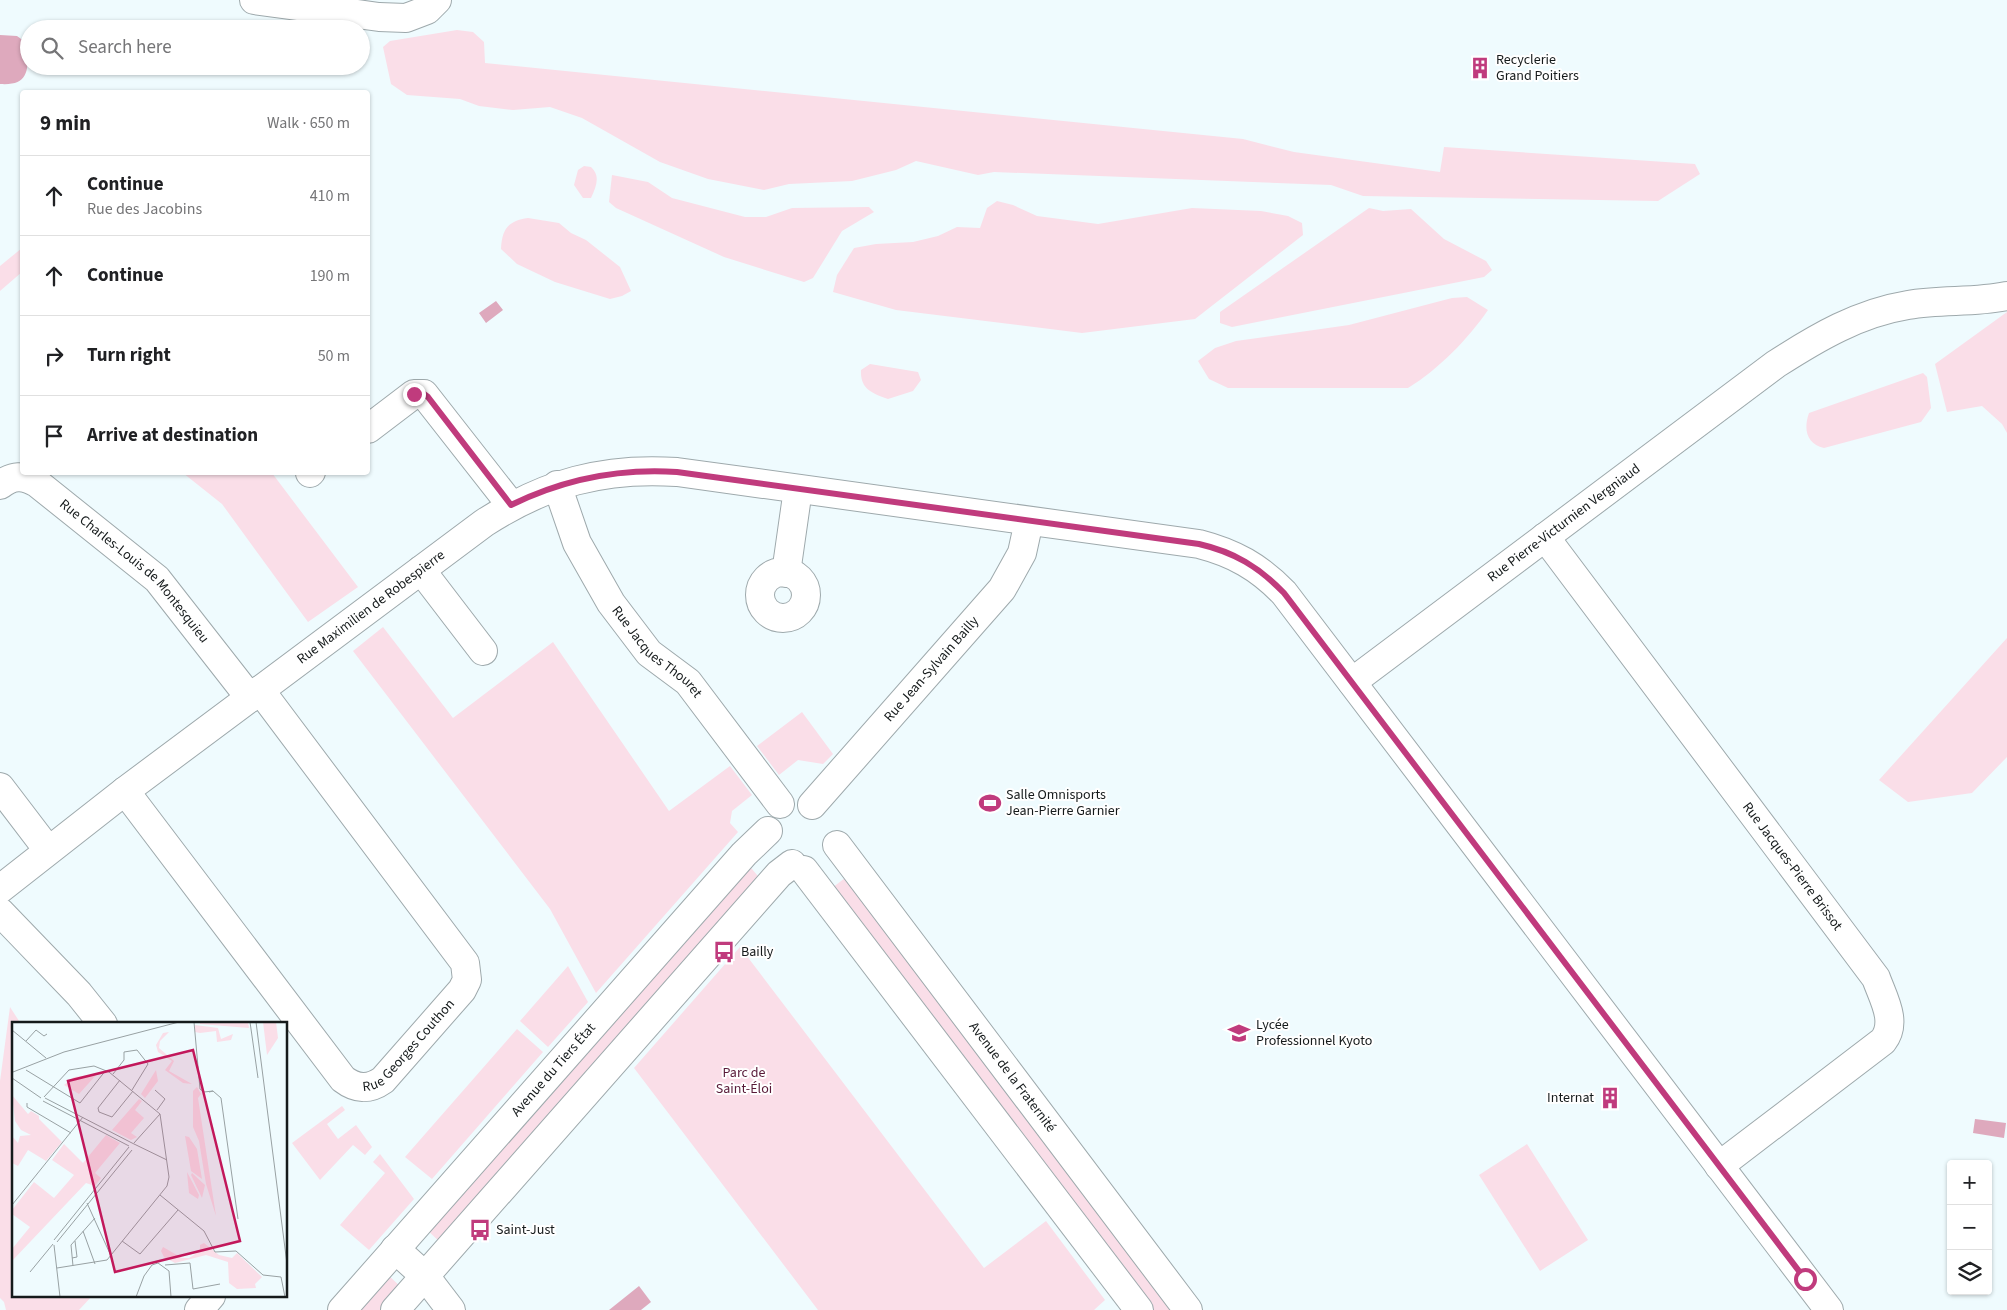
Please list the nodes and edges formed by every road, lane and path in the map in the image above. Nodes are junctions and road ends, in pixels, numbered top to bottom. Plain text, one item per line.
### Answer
1 (254, 0) edge
2 (437, 0) edge
3 (2007, 296) edge
4 (370, 427) edge
5 (0, 485) edge
6 (557, 485) junction
7 (798, 488) junction
8 (511, 505) junction
9 (1029, 521) junction
10 (1545, 537) junction
11 (421, 570) junction
12 (786, 573) dead end
13 (483, 651) dead end
14 (1352, 682) junction
15 (255, 694) junction
16 (0, 787) edge
17 (125, 791) junction
18 (780, 804) junction
19 (812, 805) junction
20 (768, 831) junction
21 (837, 845) junction
22 (48, 850) junction
23 (798, 867) junction
24 (0, 889) edge
25 (0, 912) edge
26 (101, 1022) edge
27 (1719, 1166) junction
28 (395, 1249) junction
29 (425, 1276) junction
30 (209, 1298) edge
31 (199, 1310) edge
32 (342, 1310) edge
33 (395, 1310) edge
34 (450, 1310) edge
35 (1139, 1310) edge
36 (1188, 1310) edge
37 (1829, 1310) edge

1 - 2 street
3 - 10 street, Rue Pierre-Victurnien Vergniaud
4 - 8 street
5 - 15 street, Rue Charles-Louis de Montesquieu
6 - 7 street, Rue Maximilien de Robespierre
6 - 8 street, Rue Maximilien de Robespierre
6 - 18 street, Rue Jacques Thouret
7 - 9 street, Rue Maximilien de Robespierre
7 - 12 street
8 - 11 street, Rue Maximilien de Robespierre
9 - 14 street, Rue Maximilien de Robespierre
9 - 19 street, Rue Jean-Sylvain Bailly
10 - 14 street, Rue Pierre-Victurnien Vergniaud
10 - 27 street, Rue Jacques-Pierre Brissot
11 - 13 street
11 - 15 street, Rue Maximilien de Robespierre
14 - 27 street, Rue Maximilien de Robespierre
15 - 17 street, Rue Maximilien de Robespierre
15 - 17 street, Rue Georges Couthon
16 - 22 street
17 - 22 street, Rue Maximilien de Robespierre
18 - 19 street
18 - 20 street
19 - 21 street
20 - 23 street
20 - 28 street, Avenue du Tiers État
21 - 23 street
21 - 36 street, Avenue de la Fraternité
22 - 24 street, Rue Maximilien de Robespierre
23 - 29 street
23 - 35 street
25 - 26 street
27 - 37 street, Rue Maximilien de Robespierre
28 - 29 street
28 - 32 street, Avenue du Tiers État
29 - 33 street
29 - 34 street
30 - 31 street

